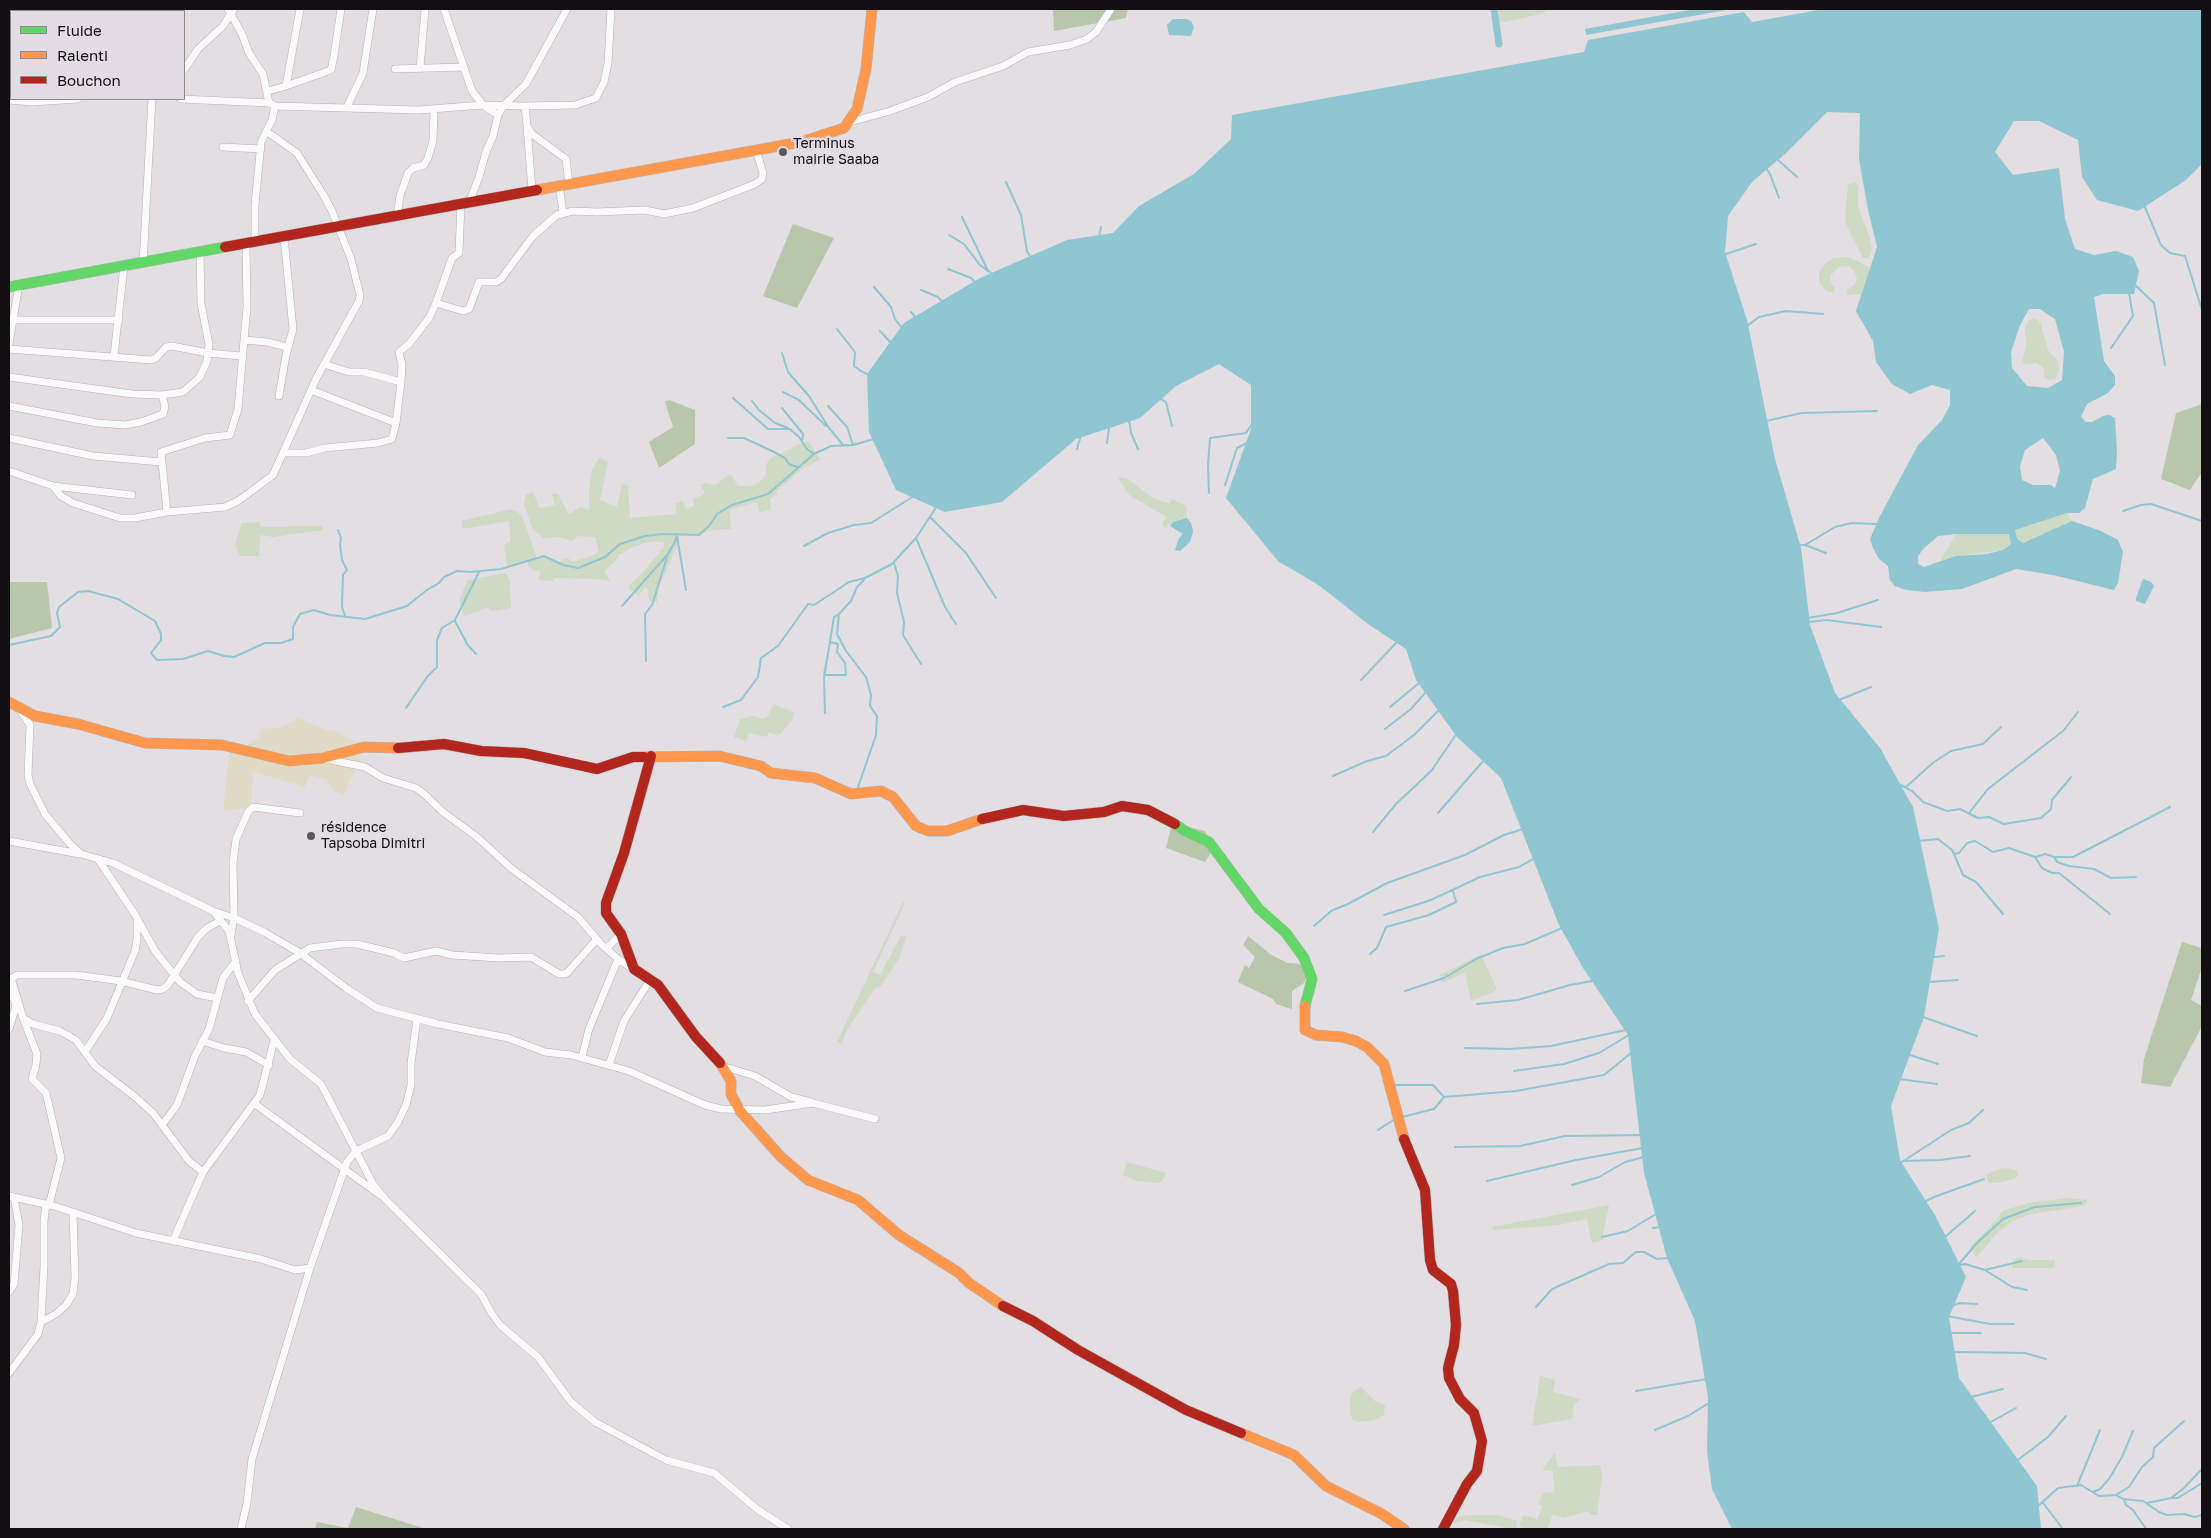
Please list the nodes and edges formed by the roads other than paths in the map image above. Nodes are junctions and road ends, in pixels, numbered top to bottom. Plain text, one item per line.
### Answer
1 (300, 9) edge
2 (341, 9) edge
3 (373, 9) edge
4 (424, 9) edge
5 (444, 9) edge
6 (567, 9) edge
7 (612, 9) edge
8 (872, 9) edge
9 (1111, 9) edge
10 (231, 11) edge
11 (464, 67) junction
12 (185, 68) edge
13 (420, 68) junction
14 (395, 69) dead end
15 (286, 86) junction
16 (268, 91) junction
17 (185, 99) edge
18 (9, 100) edge
19 (63, 100) edge
20 (152, 100) edge
21 (272, 105) junction
22 (484, 105) junction
23 (504, 105) junction
24 (524, 106) junction
25 (347, 107) junction
26 (434, 109) junction
27 (498, 115) junction
28 (850, 122) junction
29 (527, 126) junction
30 (266, 131) junction
31 (223, 147) dead end
32 (260, 148) junction
33 (756, 150) junction
34 (564, 185) junction
35 (532, 191) junction
36 (465, 203) junction
37 (563, 212) junction
38 (397, 216) junction
39 (337, 227) junction
40 (284, 237) junction
41 (250, 243) junction
42 (200, 252) junction
43 (144, 263) junction
44 (124, 266) junction
45 (14, 286) edge
46 (436, 303) junction
47 (13, 320) junction
48 (119, 320) junction
49 (244, 340) junction
50 (9, 343) edge
51 (287, 347) junction
52 (9, 349) edge
53 (208, 354) junction
54 (114, 356) junction
55 (241, 356) junction
56 (324, 364) junction
57 (9, 377) edge
58 (401, 382) junction
59 (311, 390) junction
60 (162, 395) junction
61 (279, 396) dead end
62 (9, 406) edge
63 (396, 422) junction
64 (9, 438) edge
65 (283, 453) junction
66 (161, 462) junction
67 (9, 471) edge
68 (53, 486) junction
69 (132, 495) dead end
70 (167, 512) junction
71 (9, 702) edge
72 (20, 710) junction
73 (651, 756) junction
74 (323, 758) junction
75 (300, 813) dead end
76 (9, 841) edge
77 (81, 854) junction
78 (98, 858) junction
79 (213, 911) junction
80 (137, 918) junction
81 (234, 918) junction
82 (220, 920) junction
83 (621, 934) junction
84 (231, 936) junction
85 (597, 940) junction
86 (606, 948) junction
87 (300, 953) junction
88 (618, 959) junction
89 (236, 961) junction
90 (634, 969) junction
91 (174, 975) junction
92 (10, 979) edge
93 (650, 980) junction
94 (121, 981) junction
95 (9, 991) edge
96 (216, 998) junction
97 (248, 1001) junction
98 (24, 1018) junction
99 (418, 1019) junction
100 (9, 1029) edge
101 (202, 1040) junction
102 (274, 1041) junction
103 (85, 1052) junction
104 (582, 1057) junction
105 (269, 1065) junction
106 (609, 1065) junction
107 (722, 1066) junction
108 (813, 1103) junction
109 (255, 1104) junction
110 (740, 1111) junction
111 (875, 1118) dead end
112 (162, 1125) junction
113 (356, 1151) junction
114 (344, 1170) junction
115 (203, 1172) junction
116 (11, 1196) edge
117 (386, 1200) junction
118 (48, 1205) junction
119 (73, 1212) junction
120 (173, 1241) junction
121 (310, 1268) junction
122 (9, 1292) edge
123 (41, 1322) junction
124 (9, 1373) edge
125 (241, 1529) edge
126 (788, 1529) edge
127 (1404, 1529) edge
128 (1443, 1529) edge

1 - 15 street
2 - 15 street
3 - 25 street
4 - 13 street
5 - 11 street
6 - 23 street
7 - 24 street
8 - 28 street
9 - 28 street
10 - 12 street
10 - 16 street
11 - 13 street
11 - 22 street
13 - 14 street
15 - 16 street
16 - 21 street
17 - 21 street
18 - 19 street
20 - 43 street
21 - 25 street
21 - 30 street
22 - 23 street
22 - 26 street
22 - 27 street
23 - 24 street
23 - 27 street
24 - 29 street
25 - 26 street
26 - 38 street
27 - 36 street
28 - 33 street
29 - 34 street
29 - 35 street
30 - 32 street
30 - 39 street
31 - 32 street
32 - 41 street
33 - 34 street
33 - 37 street
34 - 35 street
34 - 37 street
35 - 36 street
36 - 38 street
36 - 46 street
37 - 46 street
38 - 39 street
39 - 40 street
39 - 56 street
40 - 41 street
40 - 51 street
41 - 42 street
41 - 49 street
42 - 43 street
42 - 53 street
43 - 44 street
44 - 45 street
44 - 48 street
45 - 47 street
46 - 58 street
47 - 48 street
47 - 50 street
48 - 54 street
49 - 51 street
49 - 55 street
51 - 61 street
52 - 54 street
53 - 54 street
53 - 55 street
53 - 60 street
55 - 66 street
56 - 58 street
56 - 59 street
57 - 60 street
58 - 63 street
59 - 63 street
59 - 65 street
60 - 62 street
63 - 65 street
64 - 66 street
65 - 70 street
66 - 70 street
67 - 68 street
68 - 69 street
68 - 70 street
71 - 72 street
72 - 74 street
72 - 77 street
73 - 74 street
73 - 83 street
73 - 128 street
74 - 85 street
75 - 81 street
76 - 77 street
77 - 78 street
78 - 79 street
78 - 80 street
79 - 81 street
79 - 82 street
80 - 91 street
80 - 94 street
81 - 84 street
81 - 87 street
82 - 84 street
82 - 91 street
83 - 86 street
83 - 90 street
84 - 89 street
85 - 86 street
85 - 87 street
86 - 88 street
87 - 97 street
87 - 99 street
88 - 90 street
88 - 104 street
89 - 96 street
89 - 97 street
90 - 93 street
91 - 94 street
91 - 96 street
92 - 94 street
92 - 98 street
93 - 106 street
93 - 107 street
94 - 103 street
95 - 100 street
96 - 101 street
97 - 102 street
98 - 103 street
98 - 118 street
99 - 104 street
99 - 113 street
101 - 105 street
101 - 112 street
102 - 105 street
102 - 113 street
103 - 112 street
104 - 106 street
105 - 109 street
106 - 110 street
107 - 108 street
107 - 110 street
108 - 110 street
108 - 111 street
109 - 114 street
109 - 115 street
110 - 127 street
112 - 115 street
113 - 114 street
113 - 117 street
114 - 117 street
114 - 121 street
115 - 120 street
116 - 118 street
116 - 122 street
117 - 126 street
118 - 119 street
118 - 123 street
119 - 120 street
119 - 123 street
120 - 121 street
121 - 125 street
123 - 124 street

